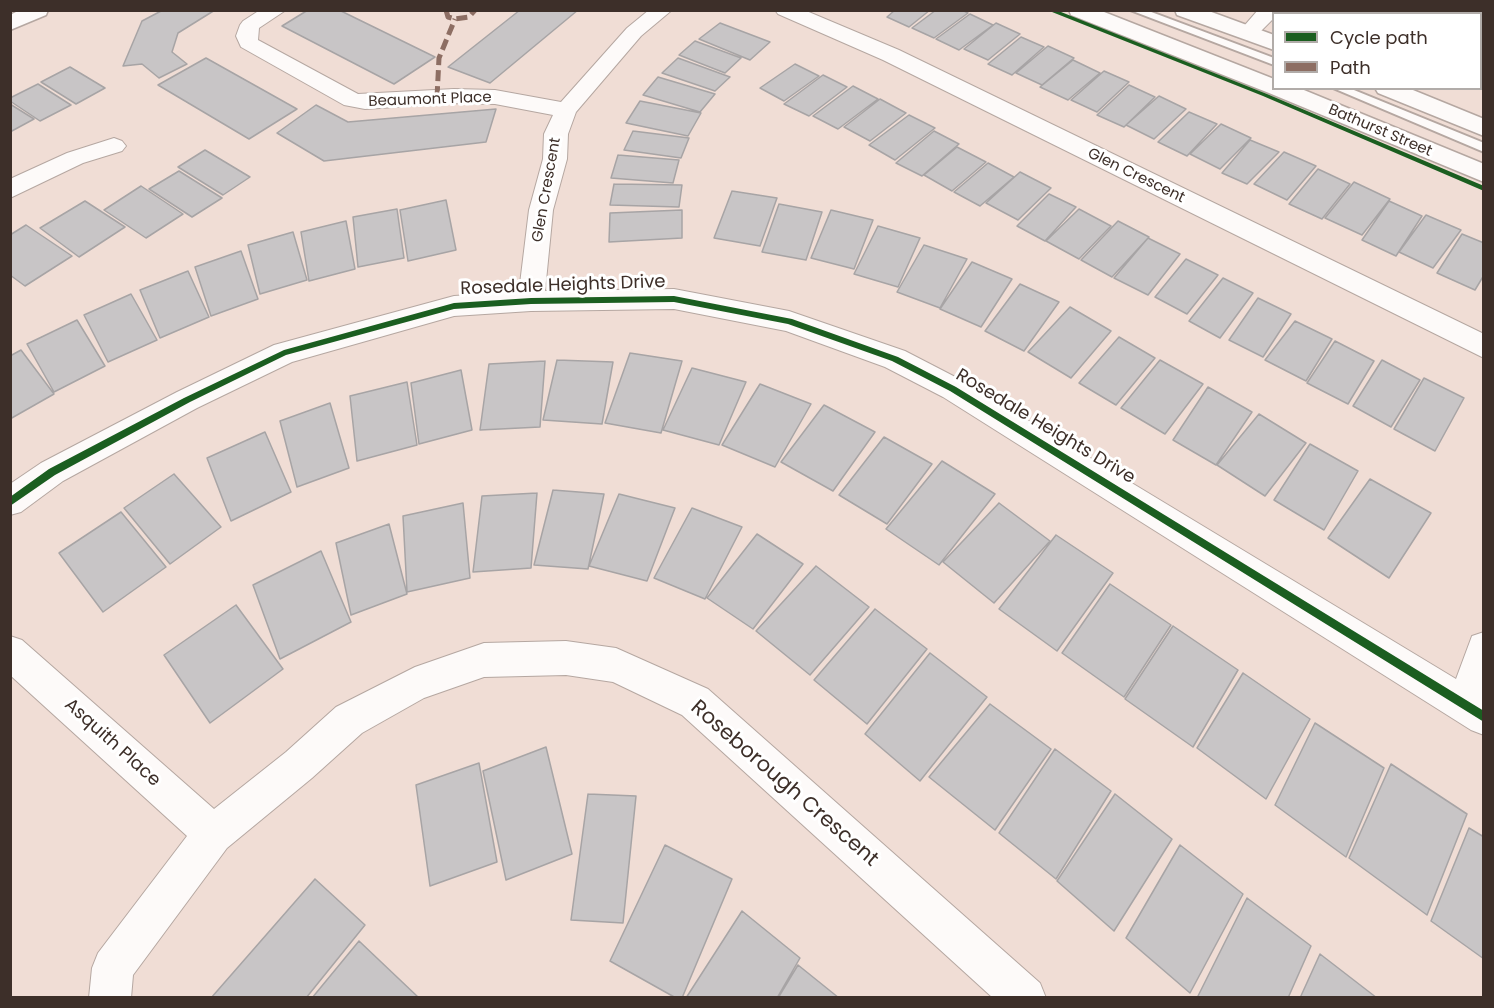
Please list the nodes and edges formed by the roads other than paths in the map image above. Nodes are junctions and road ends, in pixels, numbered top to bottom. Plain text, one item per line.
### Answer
1 (38, 10) edge
2 (276, 10) edge
3 (662, 10) edge
4 (785, 10) edge
5 (1079, 10) edge
6 (1135, 10) edge
7 (1185, 10) edge
8 (1270, 10) edge
9 (10, 24) edge
10 (1248, 33) junction
11 (1272, 43) edge
12 (1272, 61) edge
13 (1272, 87) edge
14 (1280, 90) edge
15 (1343, 90) edge
16 (1391, 90) edge
17 (566, 110) junction
18 (1484, 128) edge
19 (114, 146) dead end
20 (1484, 148) edge
21 (1484, 174) edge
22 (10, 190) edge
23 (531, 301) junction
24 (1484, 347) edge
25 (10, 502) edge
26 (1484, 648) edge
27 (10, 652) edge
28 (1474, 711) edge
29 (213, 834) junction
30 (110, 998) edge
31 (1025, 998) edge

1 - 9 main road
2 - 17 street, Beaumont Place
3 - 17 street, Glen Crescent
4 - 24 street, Glen Crescent
5 - 13 main road, Bathurst Street
6 - 12 lane
7 - 10 main road
8 - 10 street
10 - 11 main road
14 - 21 main road, Bathurst Street
15 - 20 lane
16 - 18 main road
17 - 23 street, Glen Crescent
19 - 22 street
23 - 25 street, Rosedale Heights Drive
23 - 28 street, Rosedale Heights Drive
26 - 28 street
27 - 29 street, Asquith Place
29 - 30 street, Roseborough Crescent
29 - 31 street, Roseborough Crescent

